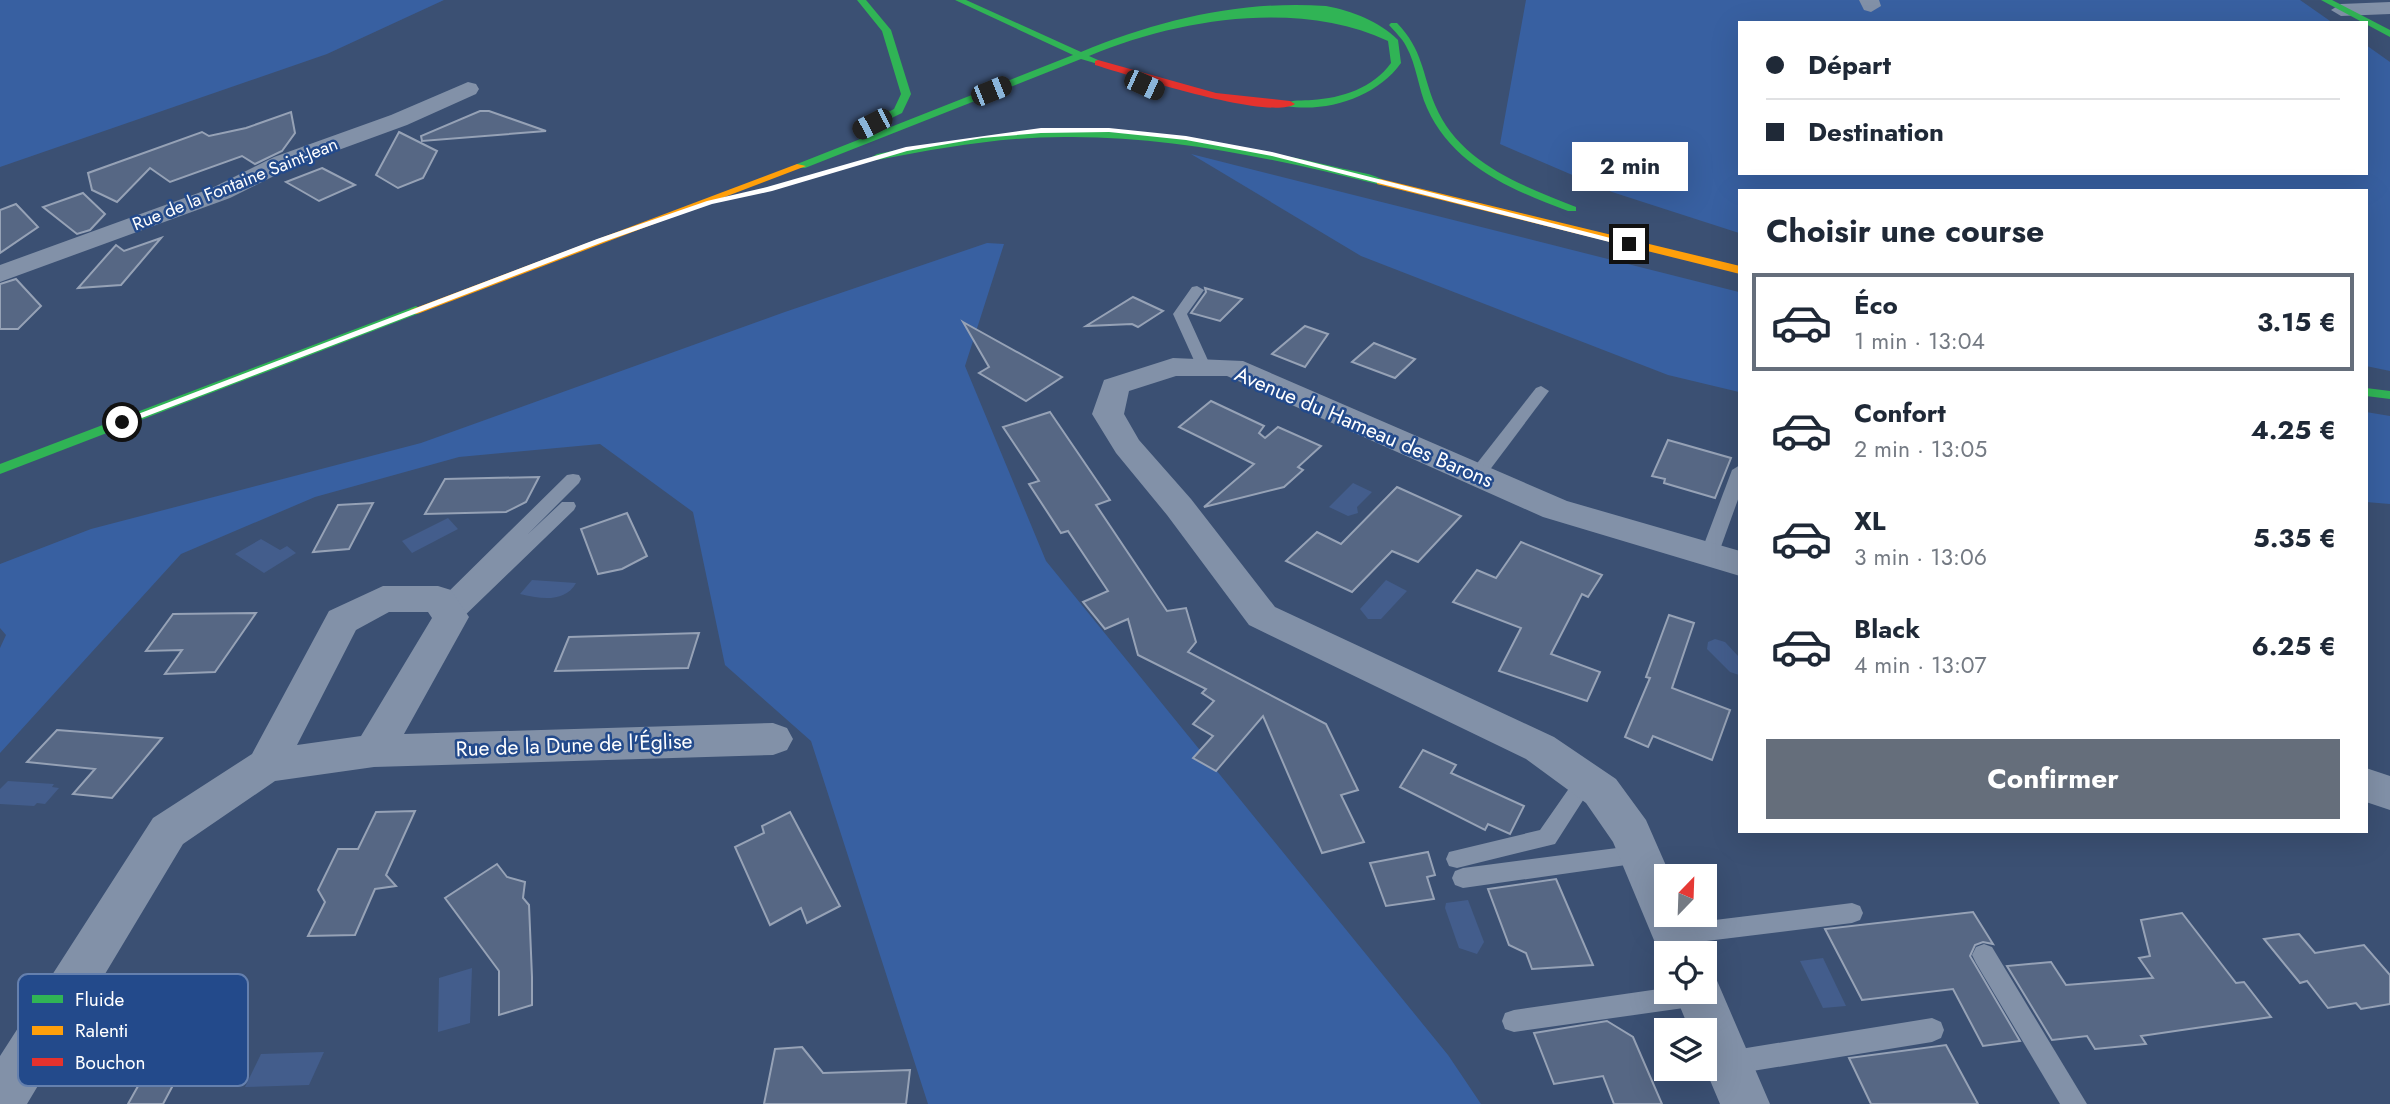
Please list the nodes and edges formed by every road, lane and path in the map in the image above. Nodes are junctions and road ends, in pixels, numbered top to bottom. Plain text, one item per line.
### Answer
1 (861, 0) edge
2 (959, 0) edge
3 (1227, 0) edge
4 (1322, 0) edge
5 (2333, 5) edge
6 (2390, 8) edge
7 (2364, 21) edge
8 (2368, 23) edge
9 (2390, 34) edge
10 (1119, 38) junction
11 (1098, 63) junction
12 (1012, 79) junction
13 (468, 89) dead end
14 (1216, 113) dead end
15 (852, 135) junction
16 (1315, 148) dead end
17 (710, 202) junction
18 (1558, 227) junction
19 (600, 240) junction
20 (1732, 269) edge
21 (0, 274) edge
22 (1197, 290) dead end
23 (1204, 367) junction
24 (1541, 391) dead end
25 (2368, 392) edge
26 (2390, 395) edge
27 (0, 469) edge
28 (1477, 475) junction
29 (573, 479) dead end
30 (1738, 481) edge
31 (568, 506) dead end
32 (1724, 559) edge
33 (448, 612) junction
34 (774, 739) dead end
35 (374, 751) junction
36 (266, 766) junction
37 (1586, 780) junction
38 (2368, 786) edge
39 (2390, 793) edge
40 (1640, 853) junction
41 (1852, 913) dead end
42 (1676, 941) edge
43 (1984, 955) dead end
44 (1717, 959) edge
45 (79, 974) edge
46 (1654, 979) edge
47 (1703, 1004) edge
48 (1514, 1021) dead end
49 (1932, 1030) dead end
50 (18, 1072) edge
51 (1737, 1084) edge
52 (0, 1101) edge
53 (2074, 1104) edge

1 - 15 main road
2 - 11 main road
3 - 10 main road
4 - 20 main road
5 - 6 street
5 - 7 main road
8 - 9 main road
10 - 11 main road
10 - 12 main road
11 - 14 main road
12 - 15 main road
12 - 17 main road
13 - 21 street, Rue de la Fontaine Saint-Jean
15 - 19 main road
16 - 18 main road
17 - 18 main road
17 - 19 main road
18 - 20 main road
19 - 27 main road
22 - 23 lane
23 - 28 street, Avenue du Hameau des Barons
23 - 37 street, Avenue du Hameau des Barons
24 - 28 lane
25 - 26 main road
28 - 32 street, Avenue du Hameau des Barons
29 - 33 lane
30 - 32 lane
31 - 33 lane
33 - 35 street
33 - 36 street, Rue de la Dune de l'Église
34 - 35 street, Rue de la Dune de l'Église
35 - 36 street, Rue de la Dune de l'Église
36 - 45 street, Rue de la Dune de l'Église
37 - 40 street, Avenue du Hameau des Barons
37 - 40 lane
38 - 39 street
40 - 42 street, Avenue du Hameau des Barons
41 - 44 lane
43 - 53 lane
46 - 48 lane
47 - 51 street, Avenue du Hameau des Barons
49 - 51 lane
50 - 52 street, Rue de la Dune de l'Église

